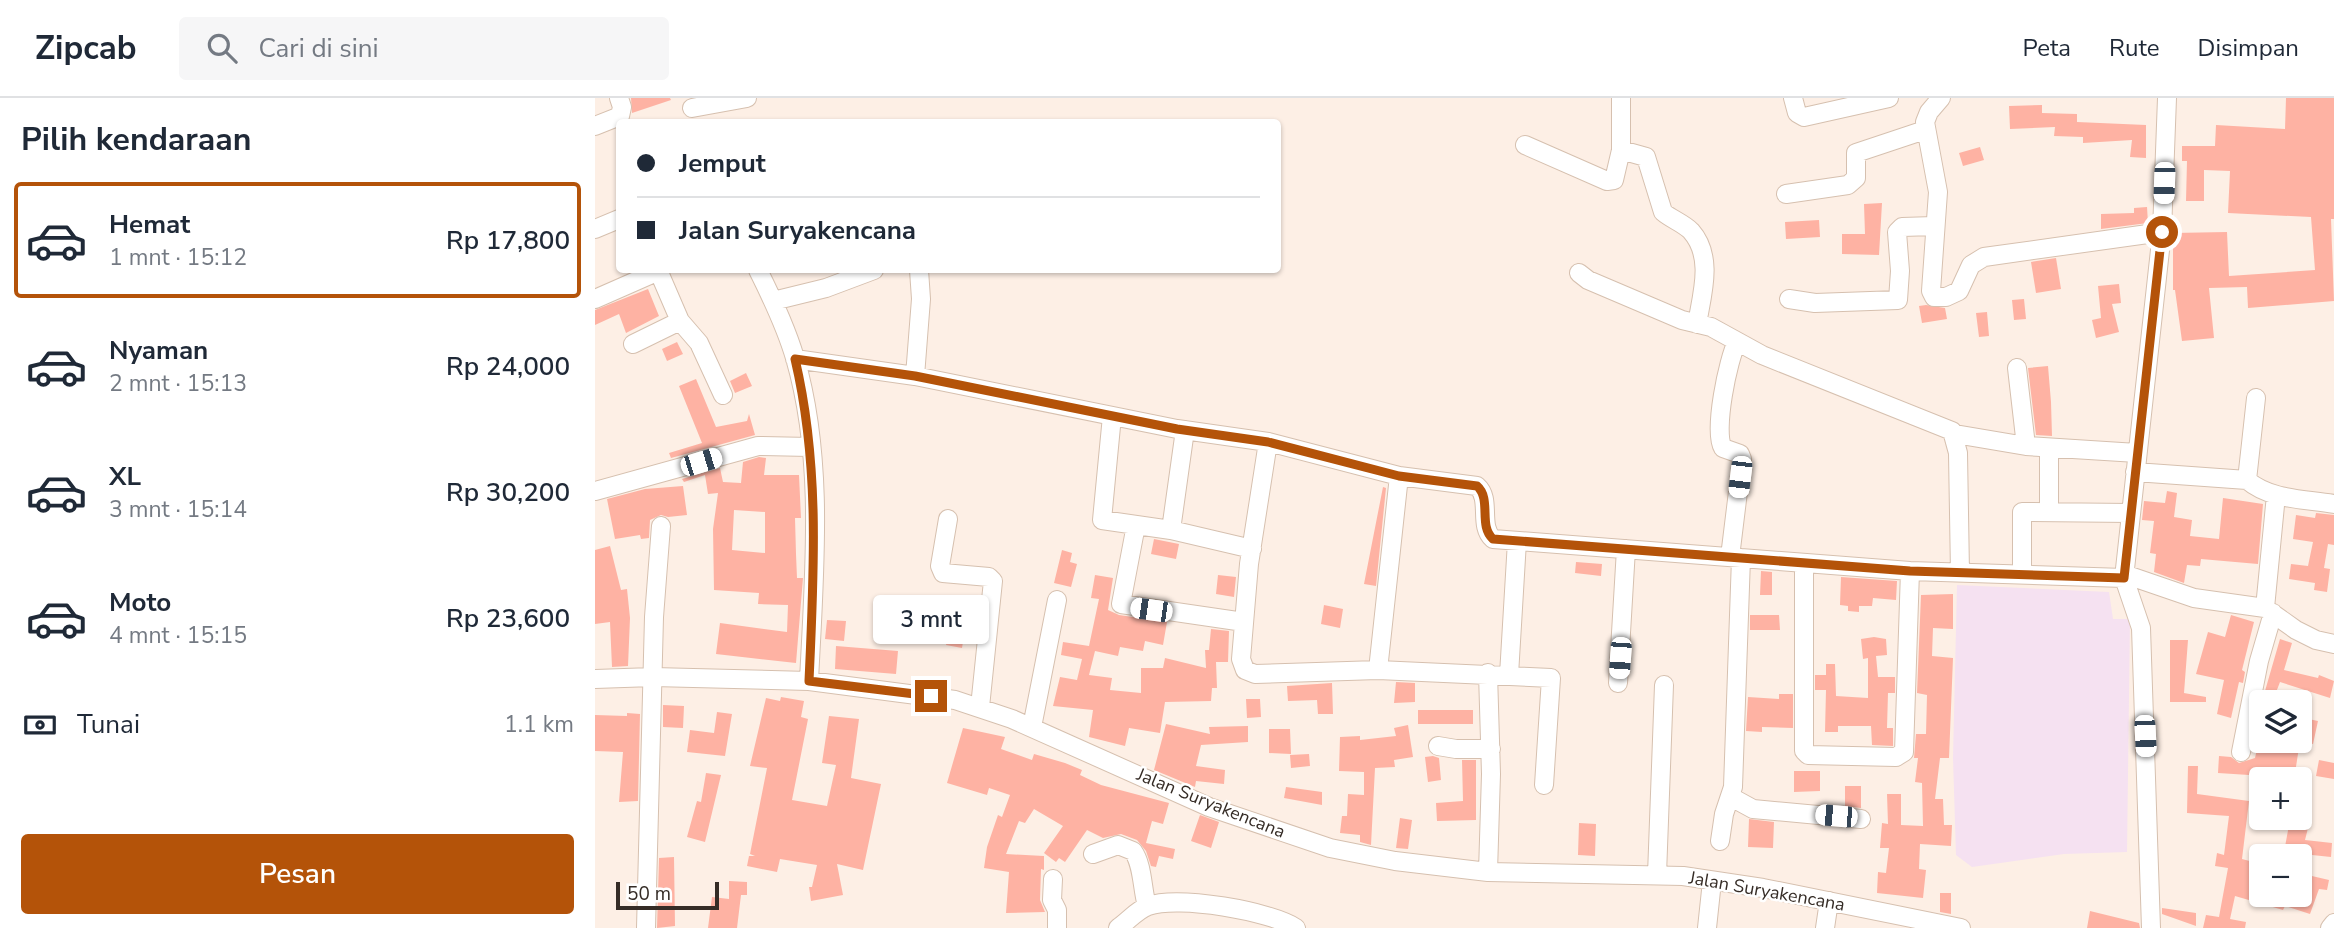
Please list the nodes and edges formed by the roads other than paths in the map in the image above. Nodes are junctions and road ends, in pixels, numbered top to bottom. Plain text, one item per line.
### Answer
1 (619, 98) edge
2 (747, 98) edge
3 (1621, 98) edge
4 (1793, 98) edge
5 (1889, 98) edge
6 (1941, 98) edge
7 (2167, 98) edge
8 (692, 109) edge
9 (595, 126) edge
10 (1925, 130) junction
11 (1525, 145) dead end
12 (1621, 150) junction
13 (1786, 194) dead end
14 (616, 220) edge
15 (1934, 226) junction
16 (595, 229) edge
17 (2162, 232) junction
18 (1579, 272) dead end
19 (652, 273) edge
20 (660, 273) edge
21 (759, 273) edge
22 (866, 273) edge
23 (919, 273) edge
24 (595, 299) edge
25 (1789, 299) dead end
26 (773, 301) junction
27 (680, 321) junction
28 (1697, 324) junction
29 (1737, 342) junction
30 (633, 344) dead end
31 (795, 359) junction
32 (2017, 368) dead end
33 (915, 376) junction
34 (723, 395) dead end
35 (2256, 398) dead end
36 (1112, 416) junction
37 (1185, 430) junction
38 (1955, 434) junction
39 (1268, 442) junction
40 (2026, 446) junction
41 (810, 447) junction
42 (2049, 448) junction
43 (2137, 453) junction
44 (2135, 472) junction
45 (1399, 476) junction
46 (2247, 481) junction
47 (595, 491) edge
48 (2276, 495) junction
49 (2334, 504) edge
50 (2049, 510) junction
51 (2131, 513) junction
52 (948, 519) dead end
53 (1136, 525) junction
54 (661, 526) dead end
55 (1171, 530) junction
56 (1517, 541) junction
57 (1252, 549) junction
58 (1626, 549) junction
59 (1735, 557) junction
60 (1804, 563) junction
61 (1910, 571) junction
62 (1960, 572) junction
63 (2022, 575) junction
64 (2124, 576) junction
65 (1057, 600) dead end
66 (2269, 611) junction
67 (1244, 622) junction
68 (2334, 644) edge
69 (1378, 670) junction
70 (1488, 673) junction
71 (1509, 675) junction
72 (653, 677) junction
73 (595, 679) edge
74 (809, 681) junction
75 (1618, 683) dead end
76 (1664, 685) dead end
77 (980, 707) junction
78 (1032, 727) junction
79 (1438, 746) dead end
80 (1491, 749) junction
81 (2241, 752) dead end
82 (1544, 785) dead end
83 (1731, 797) junction
84 (1861, 818) dead end
85 (1720, 841) dead end
86 (1093, 854) dead end
87 (1487, 872) junction
88 (1657, 875) junction
89 (1053, 879) dead end
90 (1712, 881) junction
91 (1829, 901) junction
92 (1147, 906) junction
93 (2334, 923) edge
94 (646, 928) edge
95 (1057, 928) edge
96 (1118, 928) edge
97 (1296, 928) edge
98 (1707, 928) edge
99 (1825, 928) edge
100 (1961, 928) edge
101 (2151, 928) edge
102 (2330, 928) edge

1 - 9 street
2 - 8 street
3 - 12 street
4 - 5 street
6 - 10 street
7 - 17 street
10 - 13 street
10 - 15 street
11 - 12 street
12 - 28 street
14 - 16 street
15 - 17 street
15 - 25 street
17 - 43 street
18 - 28 street
19 - 24 street
20 - 27 street
21 - 26 street
22 - 26 street
23 - 33 street
26 - 31 street
27 - 30 street
27 - 34 street
28 - 29 street
29 - 38 street
29 - 59 street
31 - 33 street
31 - 41 street
32 - 40 street
33 - 36 street
35 - 46 street
36 - 37 street
36 - 53 street
37 - 39 street
37 - 55 street
38 - 40 street
38 - 62 street
39 - 45 street
39 - 57 street
40 - 42 street
41 - 47 street
41 - 74 street
42 - 43 street
42 - 50 street
43 - 44 street
44 - 46 street
44 - 51 street
45 - 56 street
45 - 69 street
46 - 48 street
48 - 49 street
48 - 66 street
50 - 51 street
50 - 63 street
51 - 64 street
52 - 77 street
53 - 55 street
53 - 67 street
54 - 72 street
55 - 57 street
56 - 58 street
56 - 71 street
57 - 67 street
58 - 59 street
58 - 75 street
59 - 60 street
59 - 83 street
60 - 61 street
60 - 61 street
61 - 62 street
62 - 63 street
63 - 64 street
64 - 66 street
64 - 101 street
65 - 78 street
66 - 68 street
66 - 81 street
67 - 69 street
69 - 70 street
70 - 71 street
70 - 80 street
71 - 82 street
72 - 73 street, Jalan Suryakencana
72 - 74 street, Jalan Suryakencana
72 - 94 street
74 - 77 street, Jalan Suryakencana
76 - 88 street
77 - 78 street, Jalan Suryakencana
78 - 87 street, Jalan Suryakencana
79 - 80 street
80 - 87 street
83 - 84 street
83 - 85 street
86 - 92 street
87 - 88 street, Jalan Suryakencana
88 - 90 street, Jalan Suryakencana
89 - 95 street
90 - 91 street, Jalan Suryakencana
90 - 98 street
91 - 99 street
91 - 100 street, Jalan Suryakencana
92 - 96 street
92 - 97 street
93 - 102 street

